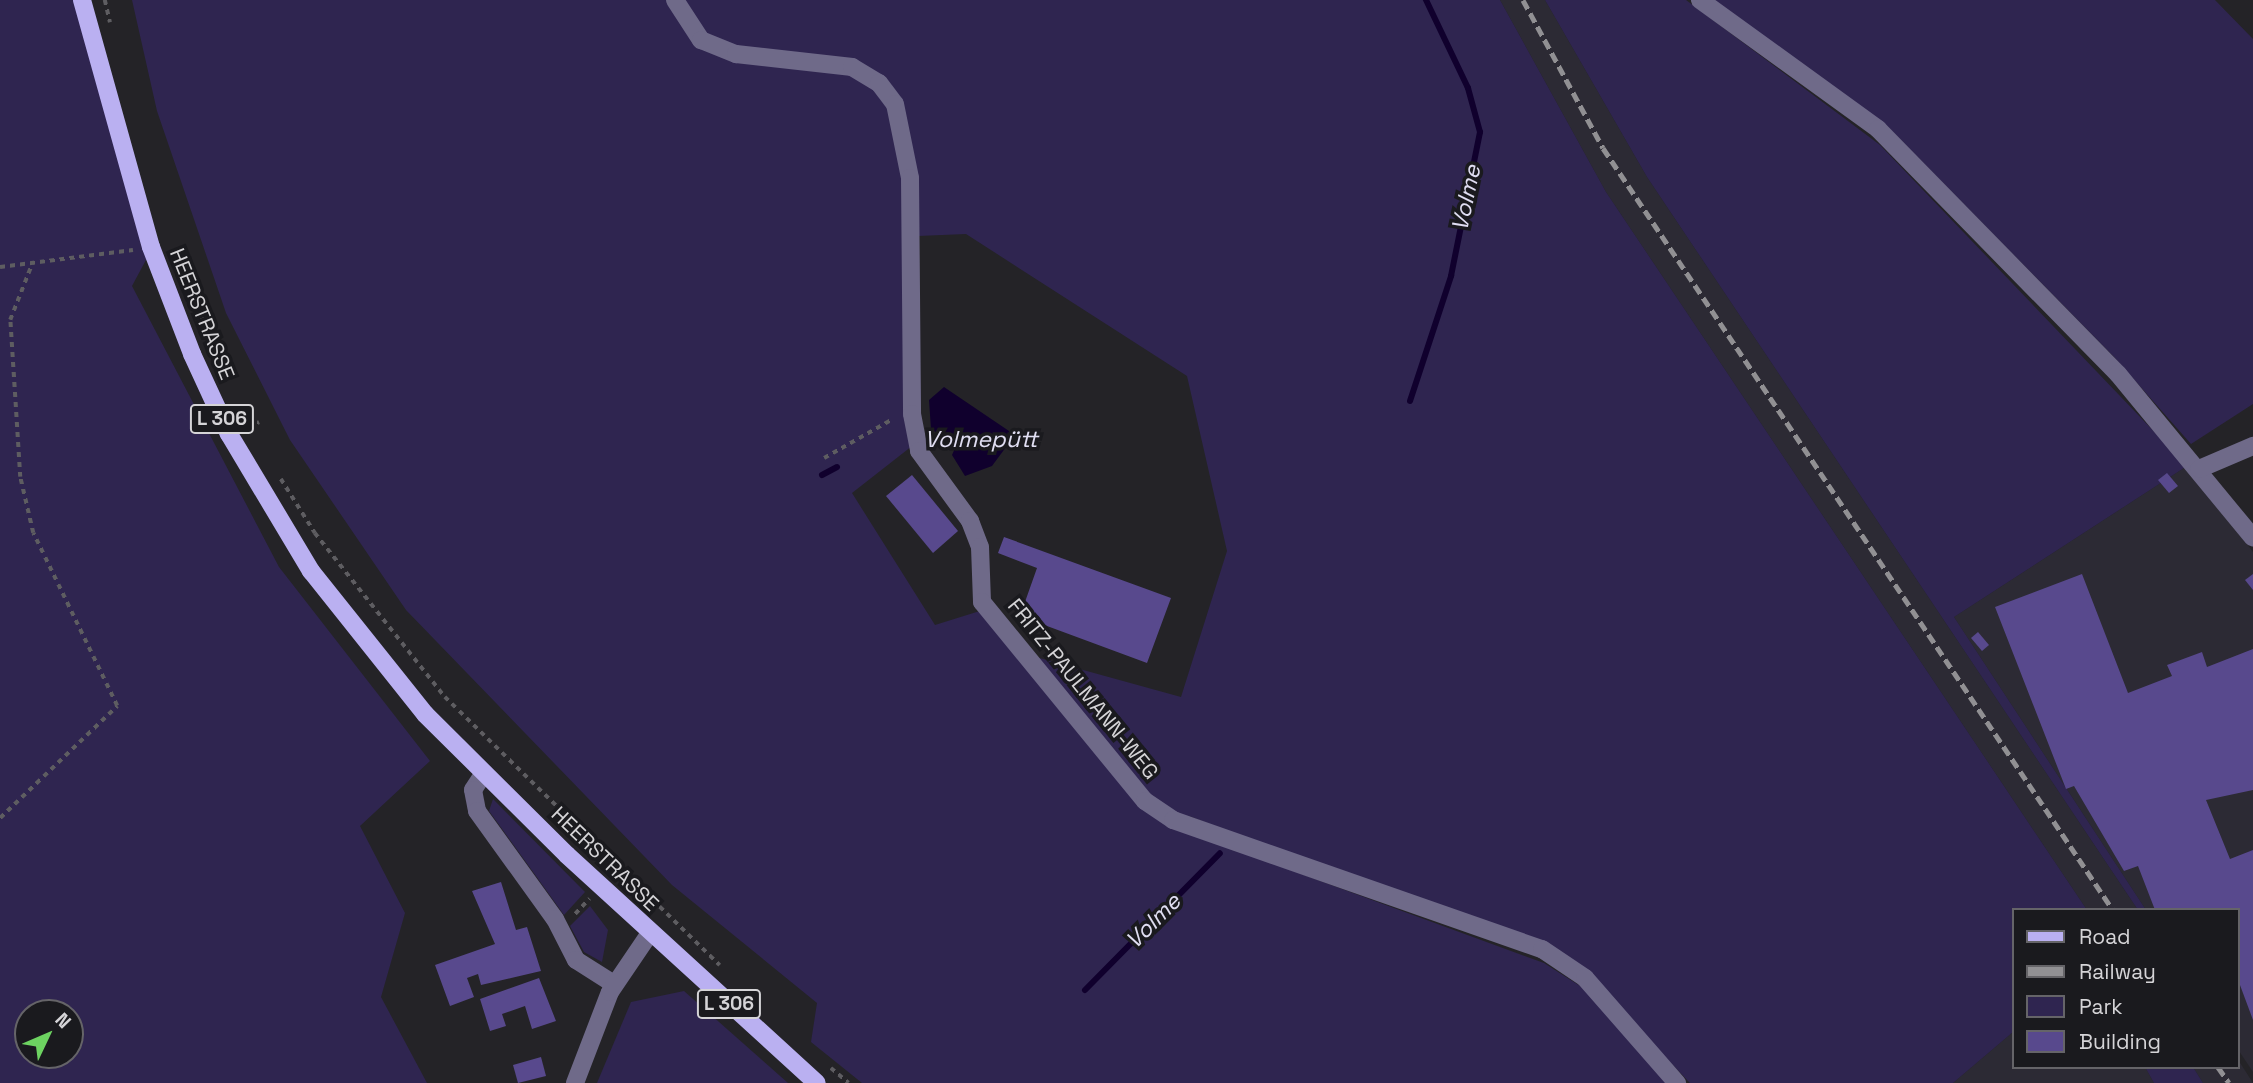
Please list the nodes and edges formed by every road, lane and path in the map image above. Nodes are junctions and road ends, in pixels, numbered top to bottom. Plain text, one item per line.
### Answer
1 (82, 0) edge
2 (105, 0) edge
3 (675, 0) edge
4 (1700, 0) edge
5 (111, 26) dead end
6 (150, 247) junction
7 (32, 264) junction
8 (0, 267) edge
9 (181, 267) dead end
10 (226, 379) dead end
11 (912, 414) junction
12 (242, 417) dead end
13 (255, 439) dead end
14 (2253, 446) edge
15 (824, 458) dead end
16 (2199, 469) junction
17 (278, 474) dead end
18 (2253, 538) edge
19 (484, 773) junction
20 (0, 818) edge
21 (650, 933) junction
22 (726, 971) dead end
23 (614, 984) junction
24 (824, 1062) dead end
25 (575, 1083) edge
26 (817, 1083) edge
27 (849, 1083) edge
28 (1677, 1083) edge

1 - 6 main road, HEERSTRASSE / L 306
2 - 5 path
3 - 11 street, FRITZ-PAULMANN-WEG
4 - 16 street
6 - 7 path
6 - 19 main road, HEERSTRASSE / L 306
7 - 8 path
7 - 20 path
9 - 10 path
11 - 15 path
11 - 28 street, FRITZ-PAULMANN-WEG
12 - 13 path
14 - 16 street
16 - 18 street
17 - 22 path
19 - 21 main road, HEERSTRASSE / L 306
19 - 23 street
21 - 23 street, HEERSTRASSE
21 - 26 main road, L 306
23 - 25 street, HEERSTRASSE
24 - 27 path

